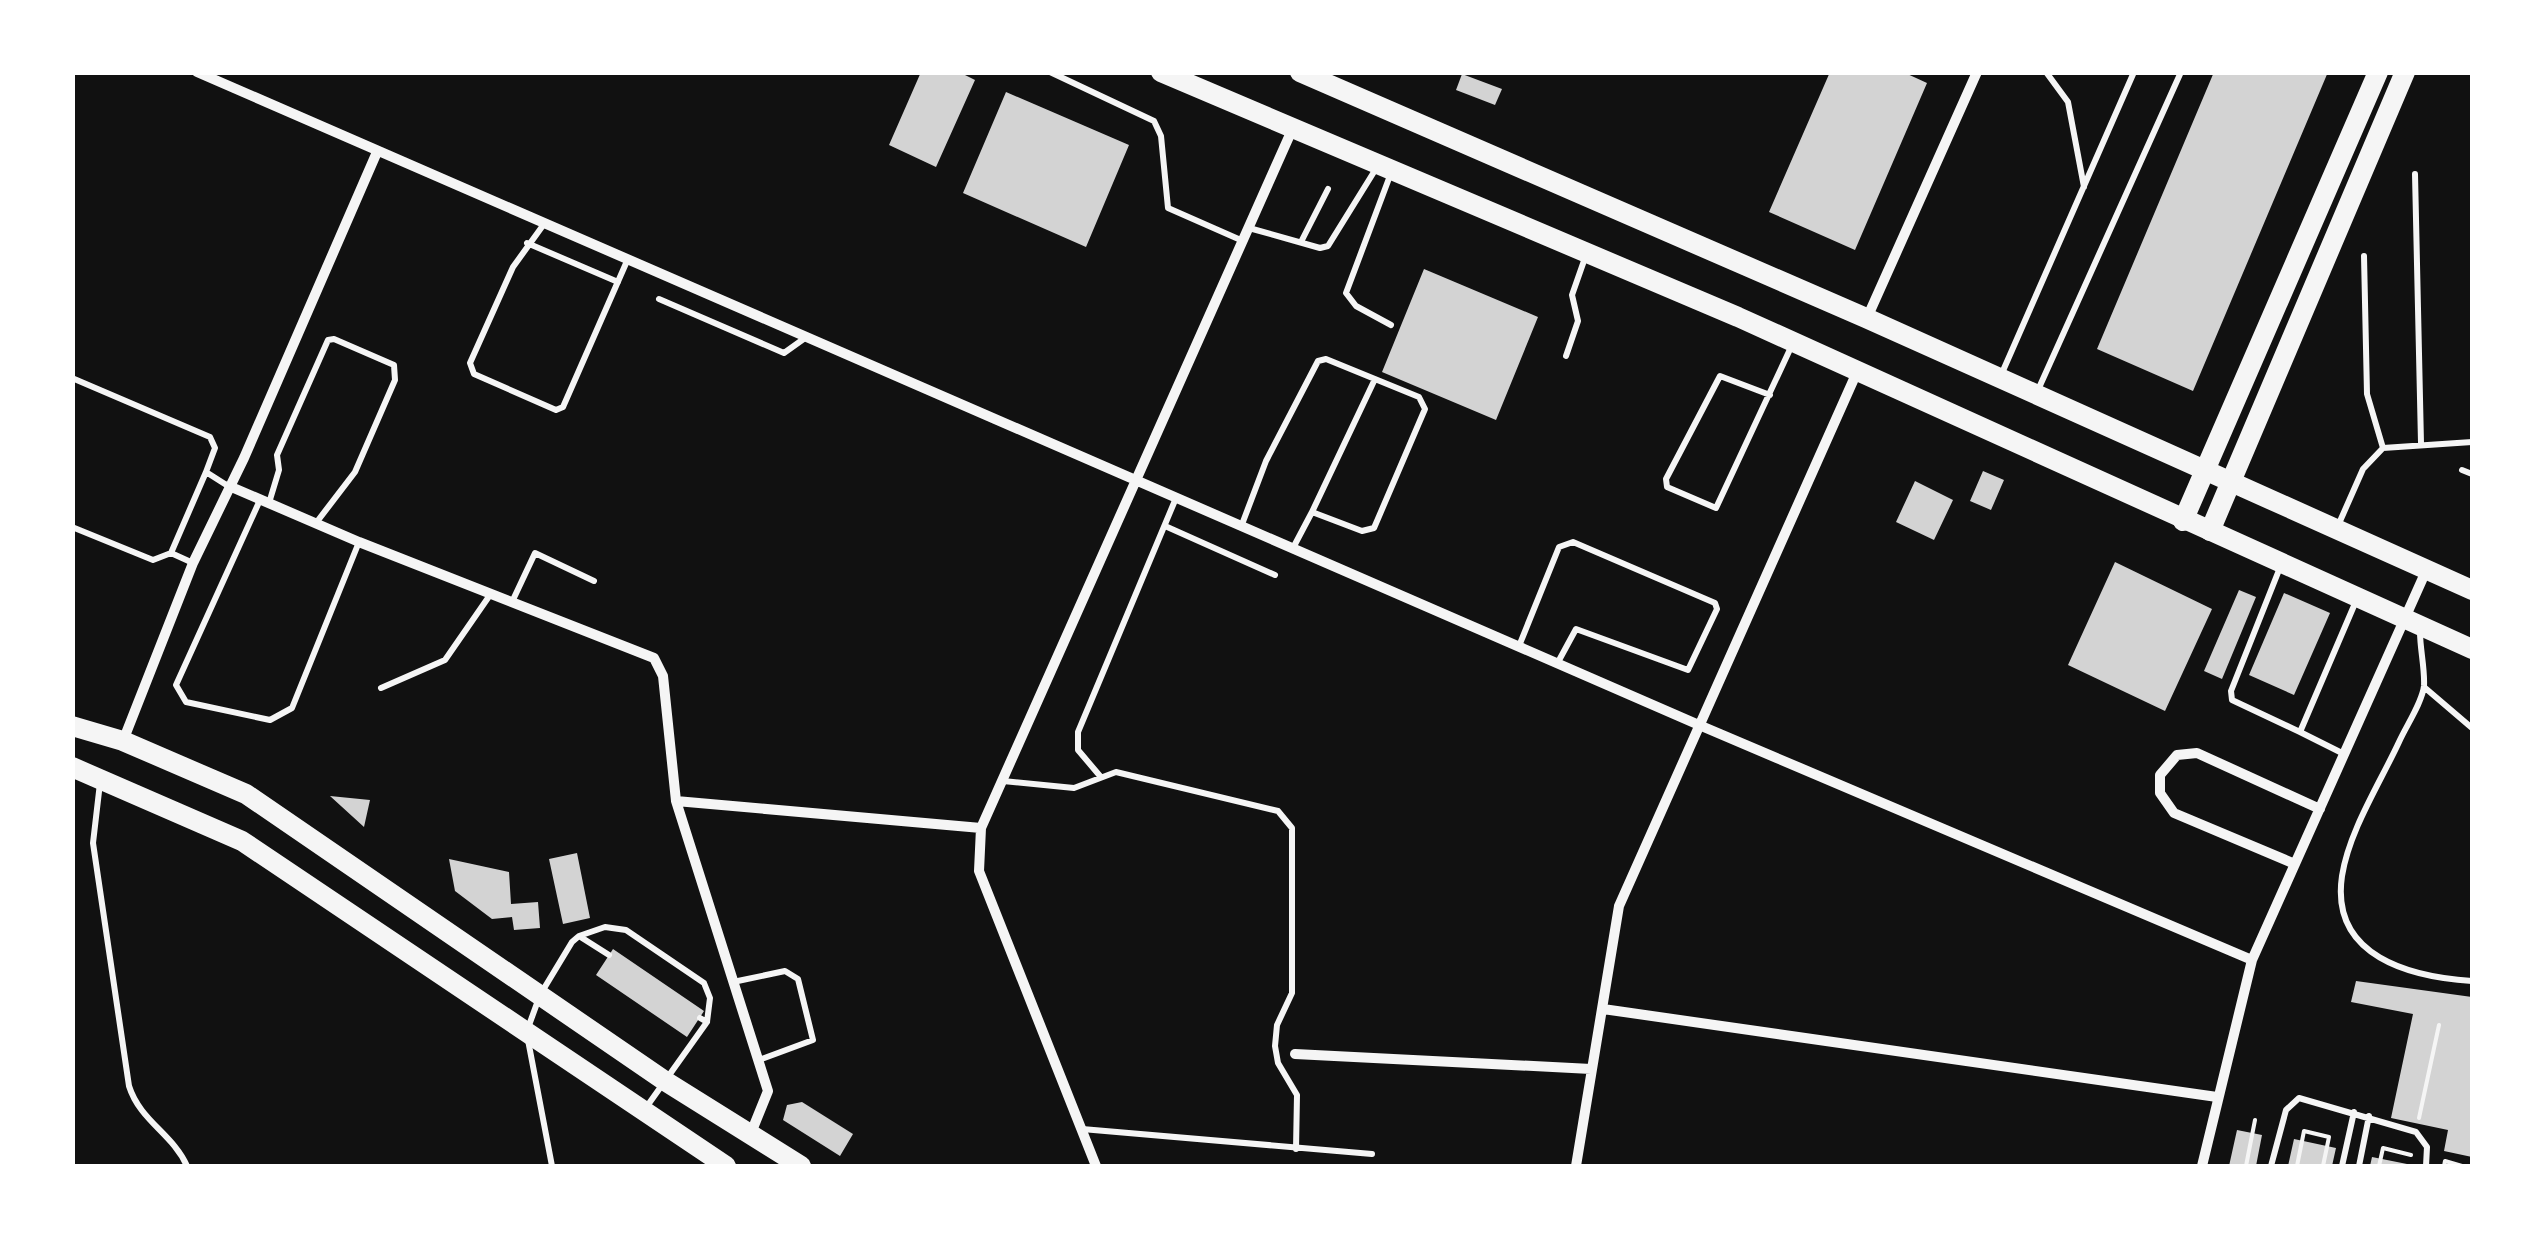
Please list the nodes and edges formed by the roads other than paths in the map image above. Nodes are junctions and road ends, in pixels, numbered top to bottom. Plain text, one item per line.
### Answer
1 (197, 72) edge
2 (1050, 72) edge
3 (1161, 72) edge
4 (1977, 72) edge
5 (2046, 72) edge
6 (2134, 72) edge
7 (2182, 72) edge
8 (2378, 72) edge
9 (2405, 72) edge
10 (1311, 75) edge
11 (1292, 130) junction
12 (377, 152) junction
13 (1385, 169) junction
14 (2415, 174) dead end
15 (2084, 187) junction
16 (1328, 189) dead end
17 (544, 224) junction
18 (1249, 228) junction
19 (1243, 241) junction
20 (1301, 242) junction
21 (527, 244) junction
22 (1586, 254) junction
23 (2364, 256) dead end
24 (627, 261) junction
25 (618, 282) junction
26 (659, 299) dead end
27 (1866, 318) junction
28 (1391, 324) dead end
29 (805, 338) junction
30 (1793, 342) junction
31 (1566, 356) dead end
32 (1856, 372) junction
33 (72, 378) edge
34 (2000, 378) junction
35 (1375, 379) junction
36 (2036, 394) junction
37 (1770, 395) junction
38 (2422, 442) junction
39 (2472, 442) edge
40 (2383, 448) junction
41 (2462, 470) dead end
42 (2205, 471) junction
43 (206, 472) junction
44 (2472, 474) edge
45 (1137, 481) junction
46 (2229, 483) junction
47 (229, 486) junction
48 (1176, 498) junction
49 (264, 502) junction
50 (1312, 512) junction
51 (2183, 520) junction
52 (316, 523) junction
53 (1165, 526) junction
54 (1241, 526) junction
55 (72, 527) edge
56 (2336, 530) junction
57 (2210, 531) junction
58 (359, 542) junction
59 (1292, 549) junction
60 (171, 553) junction
61 (193, 563) junction
62 (2282, 564) junction
63 (2426, 571) junction
64 (1275, 575) dead end
65 (594, 582) dead end
66 (2472, 590) edge
67 (491, 594) junction
68 (2357, 598) junction
69 (512, 602) junction
70 (2412, 623) junction
71 (1519, 647) junction
72 (2472, 650) edge
73 (1557, 664) junction
74 (2424, 687) junction
75 (382, 688) dead end
76 (1699, 725) junction
77 (72, 726) edge
78 (2472, 728) edge
79 (2300, 732) junction
80 (123, 740) junction
81 (2345, 754) junction
82 (72, 767) edge
83 (1100, 776) junction
84 (102, 777) junction
85 (1002, 781) junction
86 (676, 801) junction
87 (2320, 809) junction
88 (981, 828) junction
89 (2295, 864) junction
90 (579, 936) junction
91 (609, 955) dead end
92 (2252, 960) junction
93 (2472, 981) edge
94 (733, 982) junction
95 (540, 996) junction
96 (1603, 1009) junction
97 (526, 1030) junction
98 (1296, 1054) dead end
99 (758, 1060) junction
100 (1591, 1069) junction
101 (665, 1081) junction
102 (2217, 1097) junction
103 (643, 1112) junction
104 (2354, 1112) junction
105 (2369, 1116) junction
106 (1081, 1128) junction
107 (751, 1134) junction
108 (1296, 1149) junction
109 (1372, 1154) dead end
110 (187, 1166) edge
111 (552, 1166) edge
112 (726, 1166) edge
113 (802, 1166) edge
114 (1096, 1166) edge
115 (1576, 1166) edge
116 (2202, 1166) edge
117 (2271, 1166) edge
118 (2342, 1166) edge
119 (2359, 1166) edge
120 (2426, 1166) edge

1 - 12 street
2 - 19 lane
3 - 11 main road
4 - 27 street
5 - 15 lane
6 - 15 lane
7 - 36 lane
8 - 42 main road
9 - 46 main road
10 - 27 main road
11 - 13 main road
11 - 18 street
12 - 17 street
12 - 47 street
13 - 20 lane
13 - 22 main road
13 - 28 lane
14 - 38 lane
15 - 34 lane
16 - 20 lane
17 - 21 lane
17 - 24 street
18 - 19 street
18 - 20 lane
19 - 45 street
21 - 25 lane
21 - 25 lane
22 - 30 main road
22 - 31 lane
23 - 40 lane
24 - 25 lane
24 - 29 street
26 - 29 lane
27 - 34 main road
29 - 45 street
30 - 32 main road
30 - 37 lane
32 - 51 main road
32 - 76 street
33 - 43 lane
34 - 36 main road
35 - 50 lane
35 - 50 lane
35 - 54 lane
36 - 42 main road
37 - 37 lane
38 - 39 lane
38 - 40 lane
40 - 56 lane
41 - 44 lane
42 - 46 main road
42 - 51 main road
43 - 47 lane
43 - 60 lane
45 - 48 street
45 - 85 street
46 - 56 main road
46 - 57 main road
47 - 49 street
47 - 61 street
48 - 53 lane
48 - 54 street
49 - 52 street
49 - 52 lane
49 - 58 lane
50 - 59 lane
51 - 57 main road
52 - 58 street
53 - 64 lane
53 - 83 lane
54 - 59 street
55 - 60 lane
56 - 63 main road
57 - 62 main road
58 - 67 street
59 - 71 street
60 - 61 lane
61 - 80 street
62 - 68 main road
62 - 79 lane
63 - 66 main road
63 - 70 street
65 - 69 lane
67 - 69 street
67 - 75 lane
68 - 70 main road
68 - 79 lane
69 - 86 street
70 - 72 main road
70 - 74 lane
70 - 81 street
71 - 73 street
71 - 73 lane
73 - 76 street
74 - 78 lane
74 - 93 lane
76 - 92 street
76 - 96 street
77 - 80 main road
79 - 81 lane
80 - 95 main road
81 - 87 street
82 - 84 main road
83 - 85 lane
83 - 108 lane
84 - 97 main road
84 - 110 lane
85 - 88 street
86 - 88 street
86 - 94 street
87 - 89 street
87 - 89 street
88 - 106 street
89 - 92 street
90 - 91 lane
90 - 95 lane
90 - 101 lane
92 - 102 street
94 - 99 street
94 - 99 lane
95 - 97 lane
95 - 101 main road
96 - 100 street
96 - 102 street
97 - 103 main road
97 - 111 lane
98 - 100 street
99 - 107 street
100 - 115 street
101 - 103 lane
101 - 107 main road
102 - 116 street
103 - 112 main road
104 - 105 lane
104 - 117 lane
104 - 118 lane
105 - 119 lane
105 - 120 lane
106 - 108 lane
106 - 114 street
107 - 113 main road
108 - 109 lane

